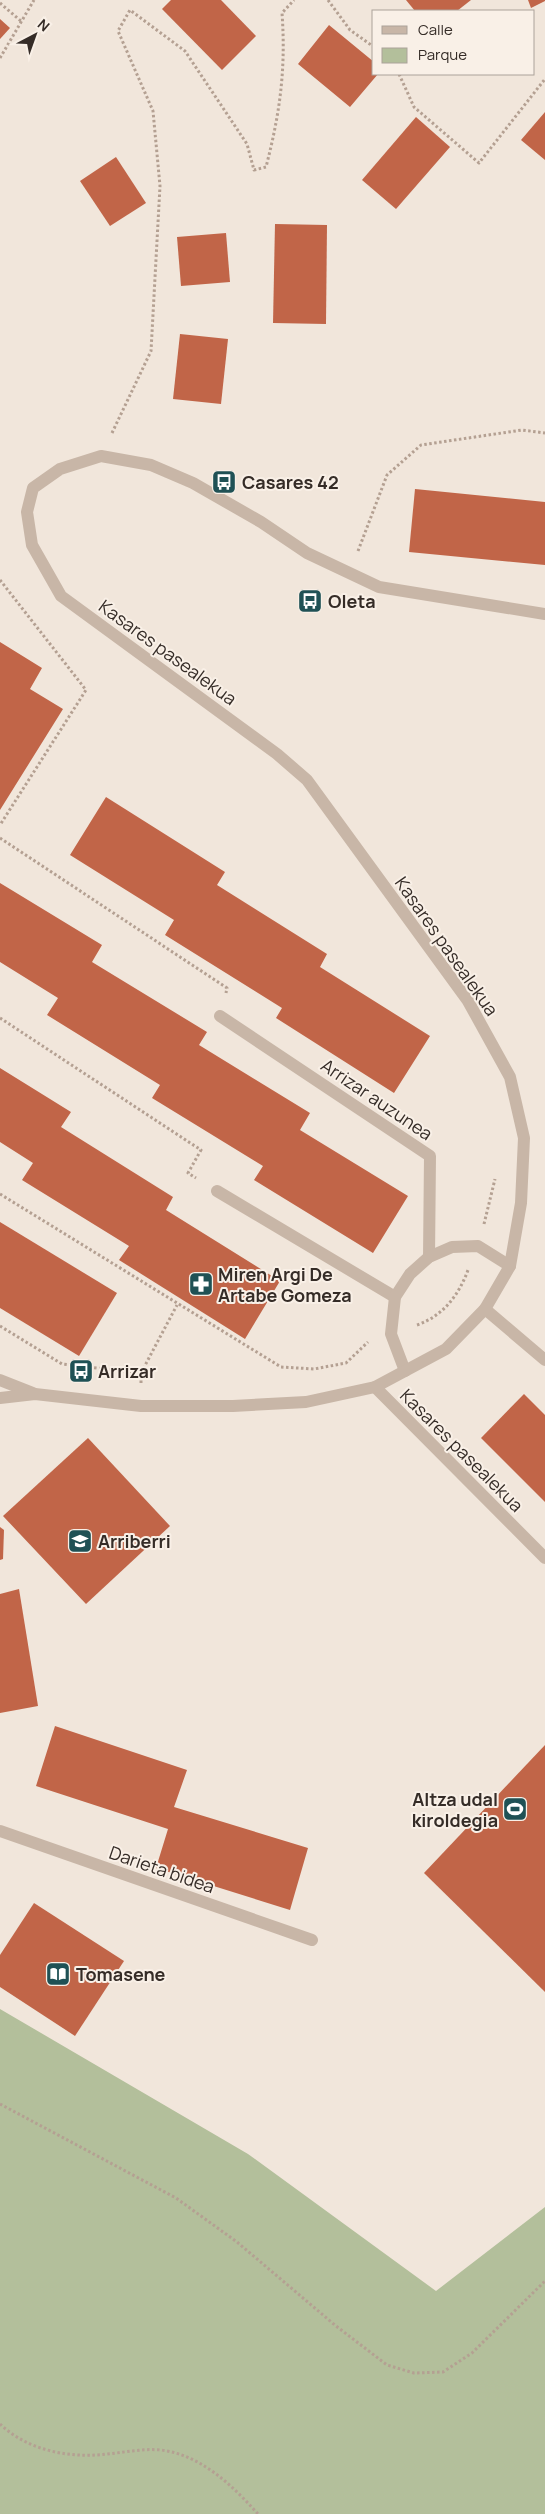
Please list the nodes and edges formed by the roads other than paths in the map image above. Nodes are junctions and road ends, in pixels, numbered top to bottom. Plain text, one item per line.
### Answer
1 (545, 614) edge
2 (220, 1016) road end
3 (218, 1191) road end
4 (429, 1257) junction
5 (510, 1266) junction
6 (395, 1297) junction
7 (485, 1308) junction
8 (545, 1360) edge
9 (405, 1372) junction
10 (0, 1380) edge
11 (375, 1387) junction
12 (35, 1394) junction
13 (0, 1398) edge
14 (545, 1558) edge
15 (0, 1831) edge
16 (312, 1940) dead end

1 - 5 street, Kasares pasealekua
2 - 4 street, Arrizar auzunea
3 - 6 street
4 - 5 street
4 - 6 street
5 - 7 street, Kasares pasealekua
6 - 9 street
7 - 8 street
7 - 9 street, Kasares pasealekua
9 - 11 street, Kasares pasealekua
10 - 12 street, Kasares pasealekua
11 - 12 street, Kasares pasealekua
11 - 14 street, Kasares pasealekua
12 - 13 street, Kasares pasealekua
15 - 16 street, Darieta bidea

